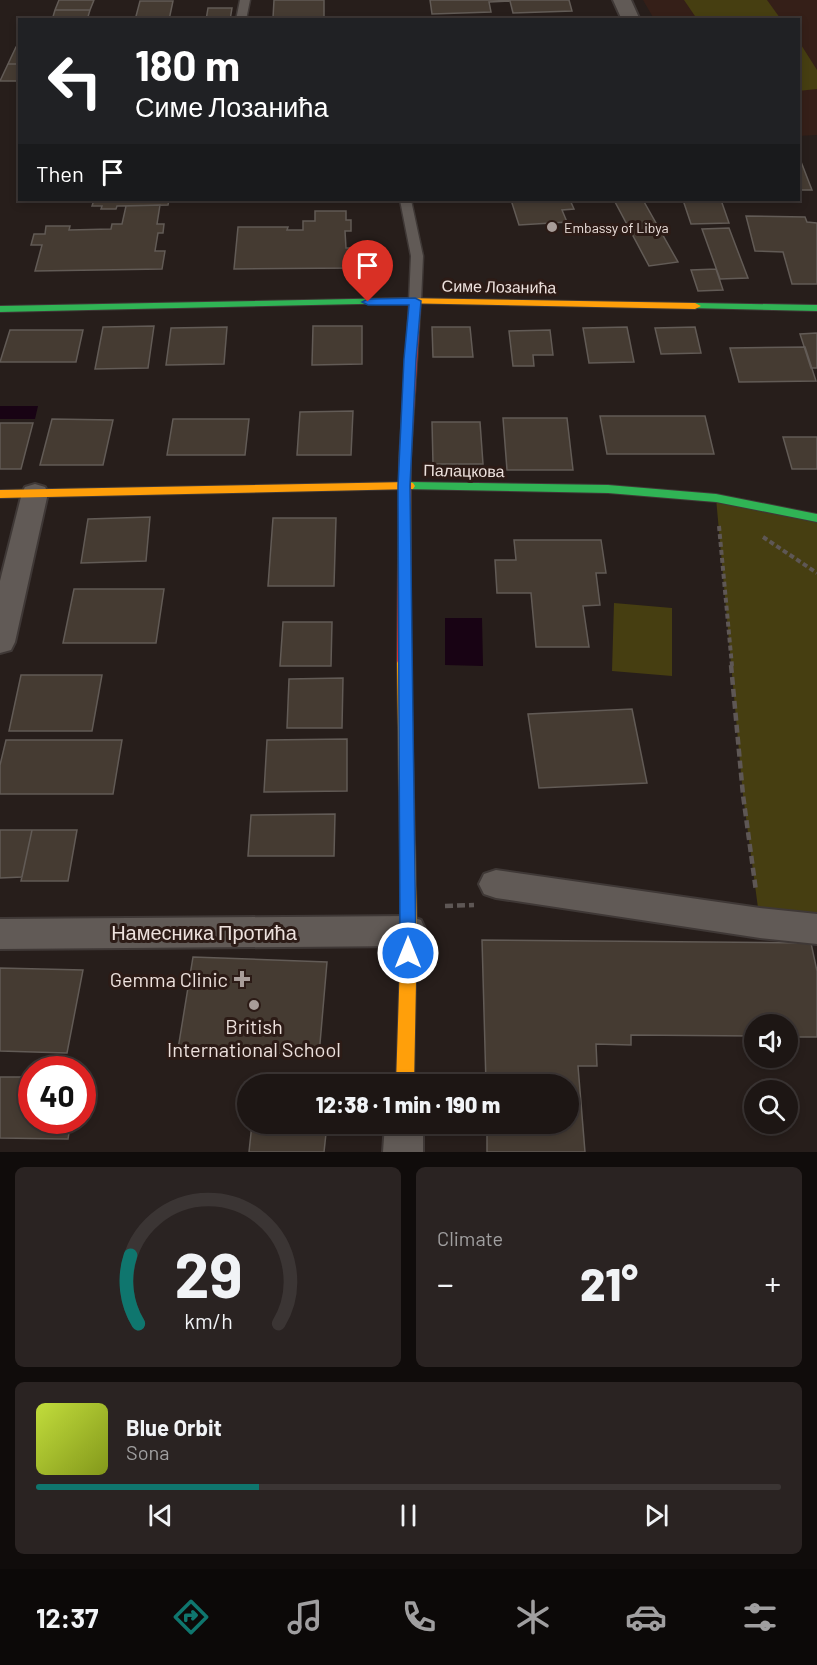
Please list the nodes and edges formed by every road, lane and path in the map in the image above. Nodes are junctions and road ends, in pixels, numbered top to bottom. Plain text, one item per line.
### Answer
1 (245, 0) edge
2 (622, 0) edge
3 (241, 18) edge
4 (630, 18) edge
5 (405, 201) edge
6 (415, 301) junction
7 (817, 308) edge
8 (0, 309) edge
9 (404, 486) junction
10 (35, 493) junction
11 (0, 494) edge
12 (716, 498) junction
13 (817, 518) edge
14 (759, 534) dead end
15 (817, 573) edge
16 (0, 642) edge
17 (496, 884) joint
18 (408, 918) junction
19 (760, 923) junction
20 (817, 929) edge
21 (0, 934) edge
22 (405, 1074) edge
23 (404, 1134) edge
24 (403, 1152) edge

1 - 3 lane
2 - 4 street
5 - 6 lane
6 - 7 street, Симе Лозанића
6 - 8 street, Симе Лозанића
6 - 9 street
9 - 10 street, Палацкова
9 - 12 street, Палацкова
9 - 18 street
10 - 11 street, Палацкова
10 - 16 street
12 - 13 street, Палацкова
12 - 19 path
14 - 15 path
17 - 18 path
17 - 19 street
18 - 21 street, Намесника Протића
18 - 22 street
19 - 20 street
23 - 24 street

